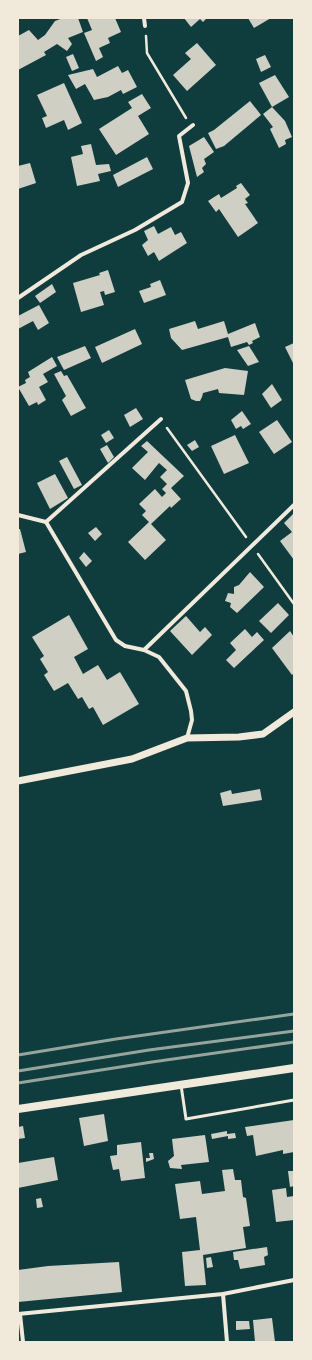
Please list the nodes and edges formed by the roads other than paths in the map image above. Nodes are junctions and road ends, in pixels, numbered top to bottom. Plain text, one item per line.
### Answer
1 (144, 18) edge
2 (145, 26) road end
3 (193, 125) road end
4 (18, 298) edge
5 (161, 419) road end
6 (294, 505) edge
7 (18, 515) edge
8 (46, 522) junction
9 (144, 650) junction
10 (294, 712) edge
11 (187, 738) junction
12 (18, 781) edge
13 (294, 1068) edge
14 (181, 1085) junction
15 (294, 1100) edge
16 (18, 1109) edge
17 (294, 1280) edge
18 (223, 1294) junction
19 (19, 1314) edge
20 (24, 1342) edge
21 (227, 1342) edge

1 - 2 street
3 - 4 street
5 - 8 street
6 - 9 street
7 - 8 street
8 - 9 street
9 - 11 street
10 - 11 street
11 - 12 street
13 - 14 main road
14 - 15 lane
14 - 16 main road
17 - 18 street
18 - 19 street
18 - 21 street
19 - 20 street

